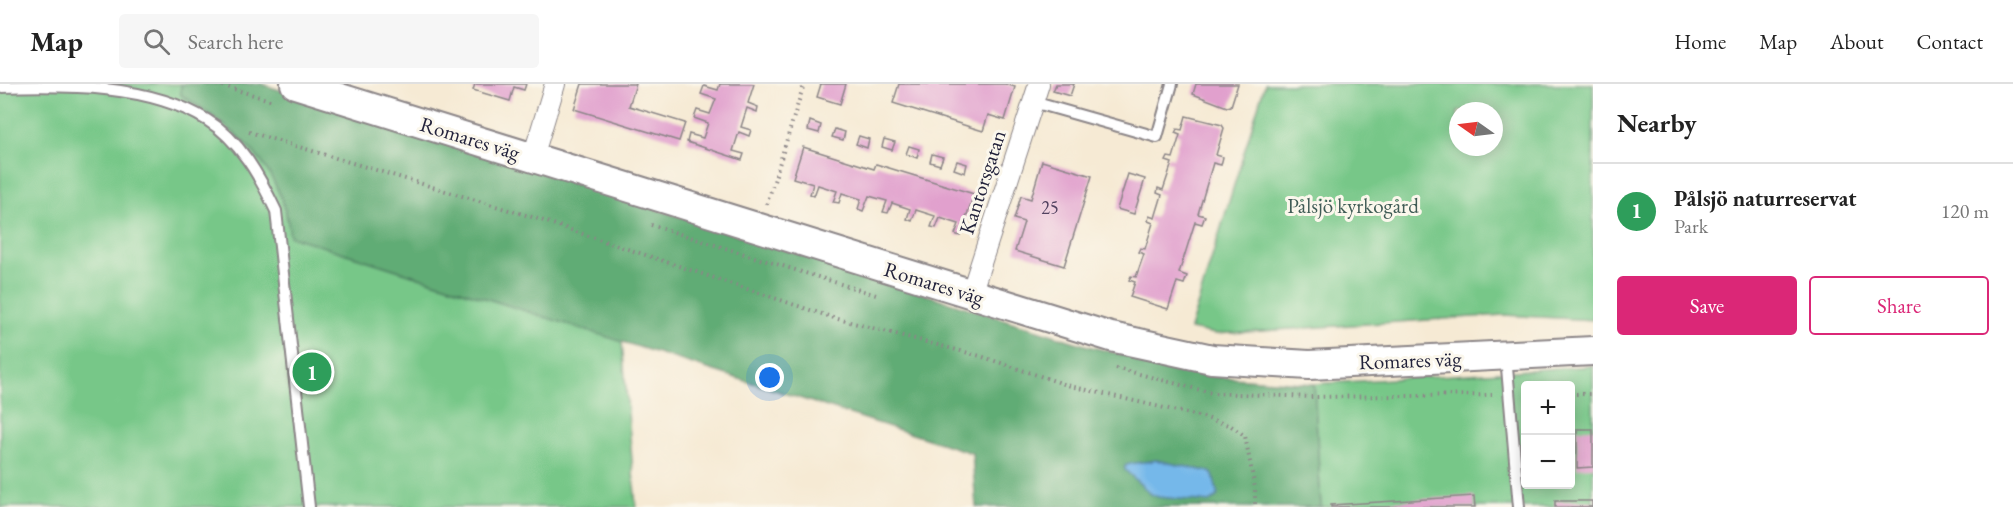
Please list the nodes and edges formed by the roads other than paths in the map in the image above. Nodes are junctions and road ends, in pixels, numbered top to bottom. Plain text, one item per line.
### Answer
1 (295, 84) edge
2 (555, 84) edge
3 (1172, 84) edge
4 (0, 87) edge
5 (1036, 93) edge
6 (532, 158) junction
7 (971, 294) junction
8 (1593, 351) edge
9 (1506, 356) junction
10 (309, 507) edge
11 (1519, 507) edge

1 - 6 street, Romares väg
2 - 6 street
3 - 5 lane
4 - 10 lane
5 - 7 street, Kantorsgatan
6 - 7 street, Romares väg
7 - 9 street, Romares väg
8 - 9 street, Romares väg
9 - 11 lane

